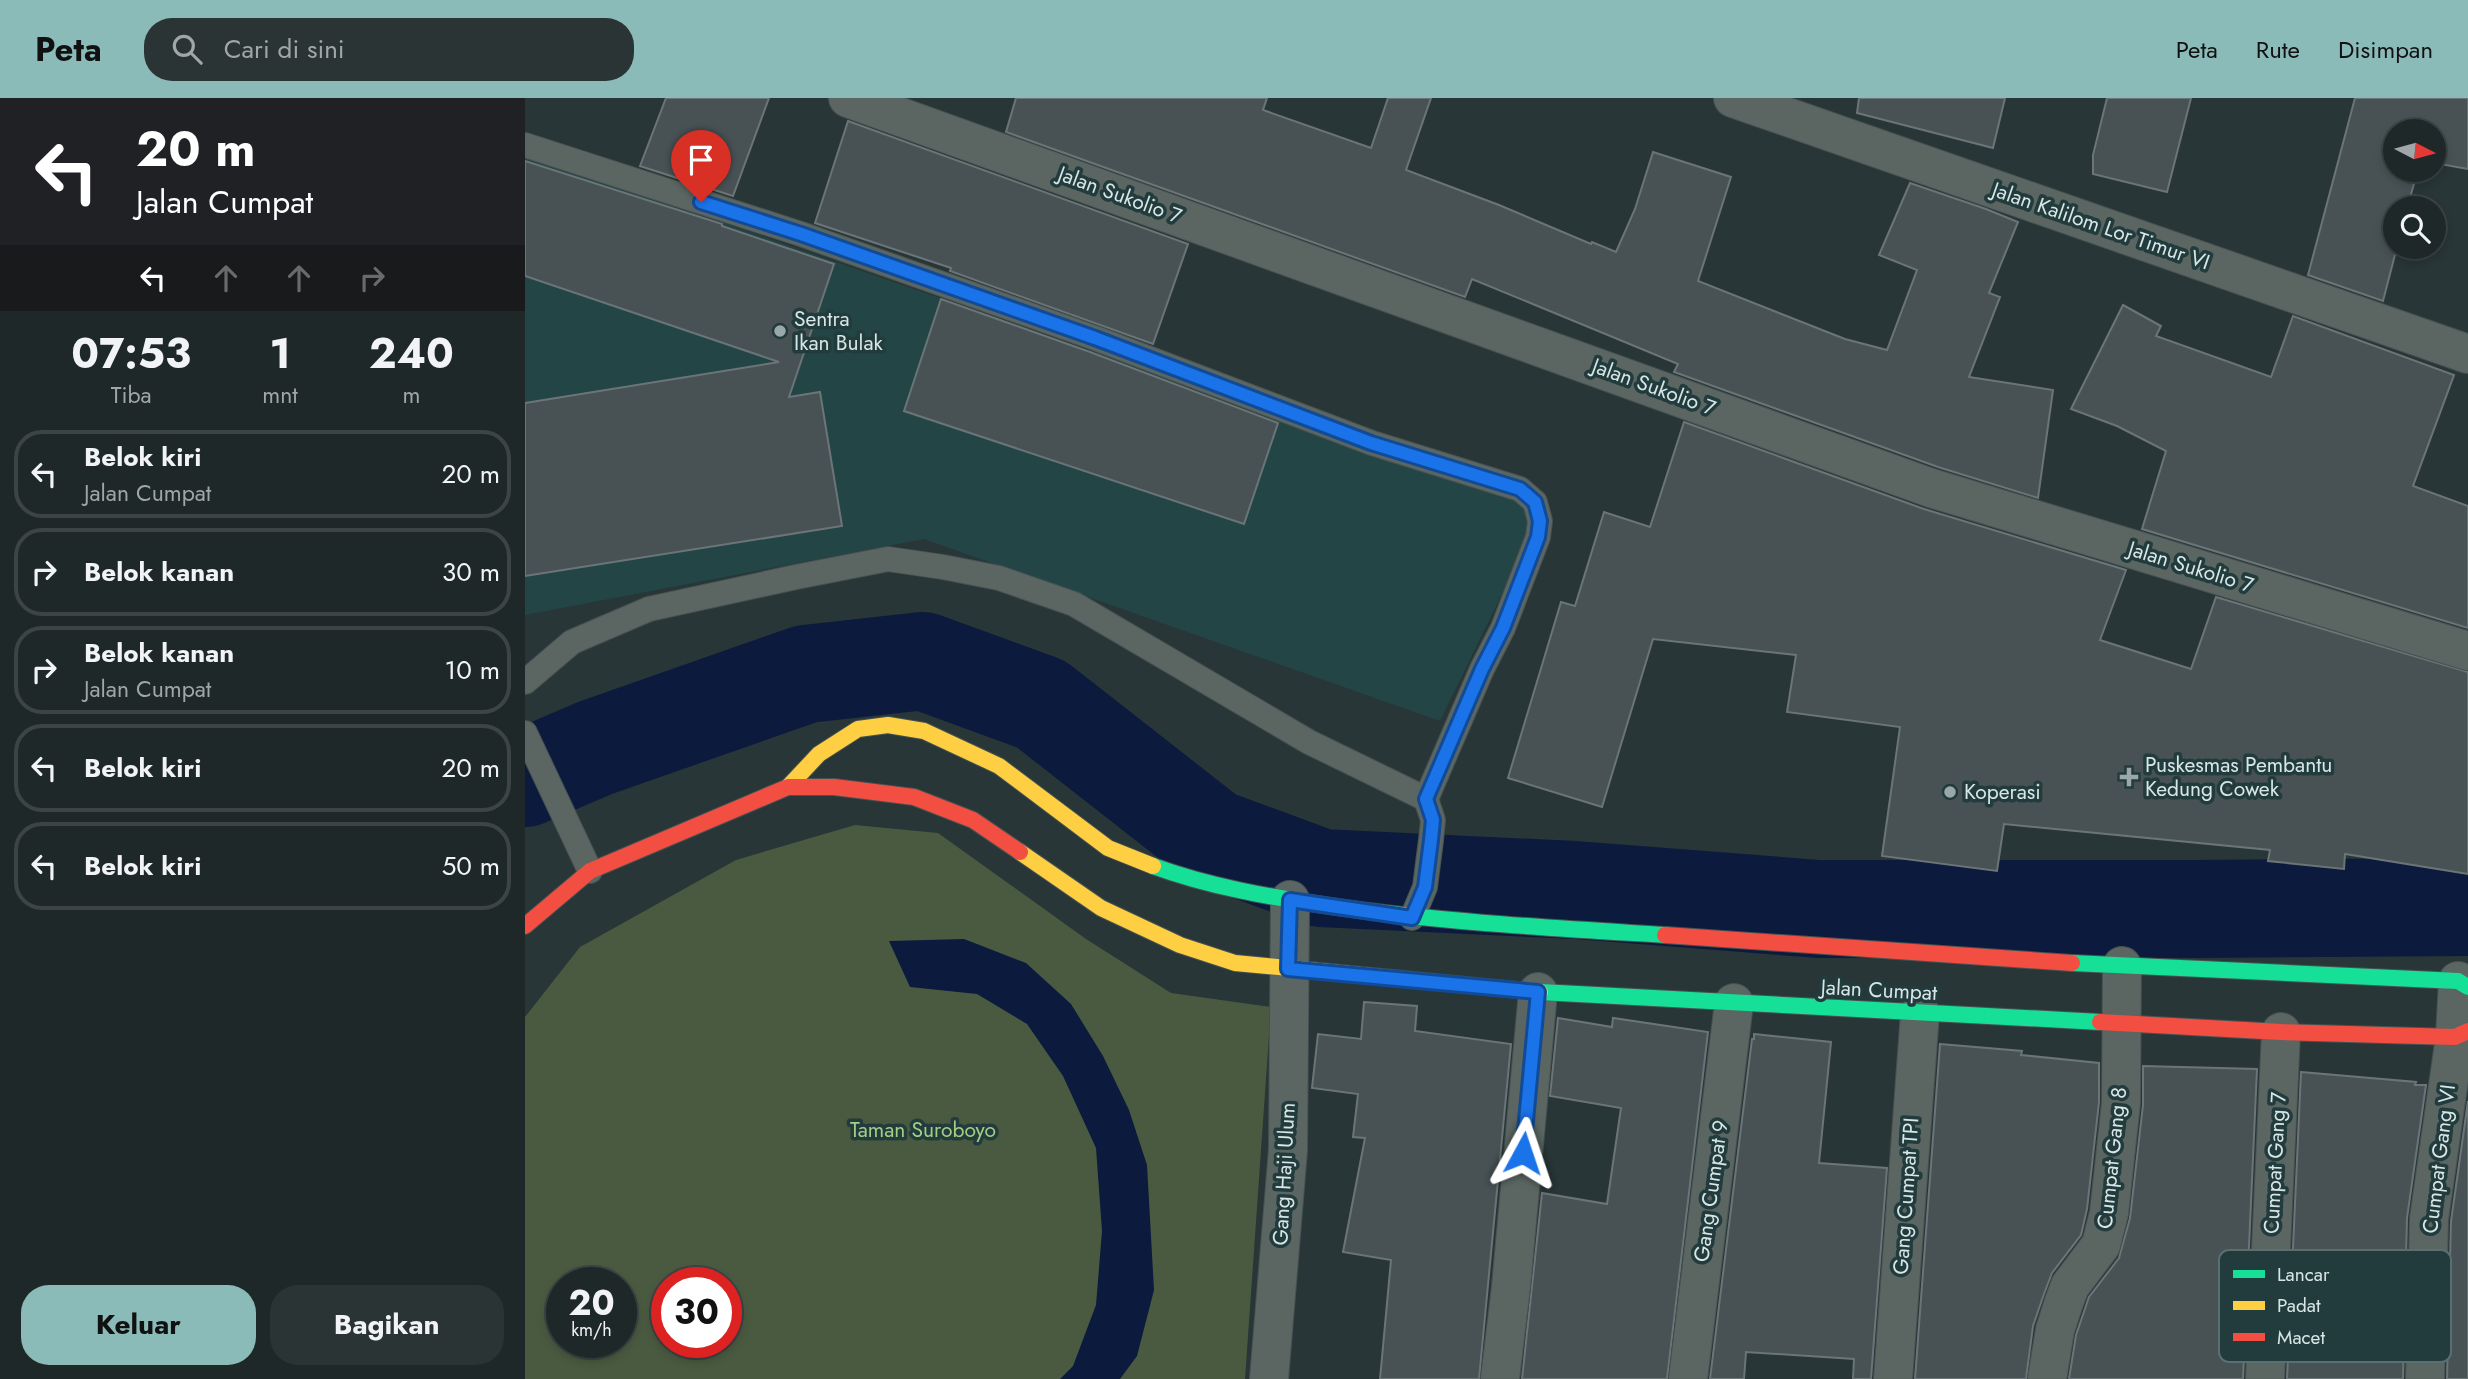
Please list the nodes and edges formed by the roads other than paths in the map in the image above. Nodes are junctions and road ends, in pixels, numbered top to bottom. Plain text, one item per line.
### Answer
1 (848, 98) edge
2 (1733, 98) edge
3 (525, 145) edge
4 (2468, 354) edge
5 (2468, 651) edge
6 (525, 682) edge
7 (525, 735) edge
8 (788, 787) junction
9 (1426, 799) junction
10 (590, 871) junction
11 (1290, 900) junction
12 (1412, 918) junction
13 (526, 921) edge
14 (2122, 966) junction
15 (1288, 969) junction
16 (2463, 984) edge
17 (1538, 992) junction
18 (1734, 1003) junction
19 (1920, 1013) junction
20 (2121, 1022) junction
21 (2281, 1032) junction
22 (2461, 1034) edge
23 (2271, 1250) edge
24 (2428, 1250) edge
25 (1269, 1379) edge
26 (1500, 1379) edge
27 (1688, 1379) edge
28 (1893, 1379) edge
29 (2047, 1379) edge

1 - 5 street, Jalan Sukolio 7
2 - 4 street, Jalan Kalilom Lor Timur VI
3 - 9 lane
6 - 9 lane
7 - 10 lane
8 - 10 main road
8 - 11 main road, Jalan Cumpat
8 - 15 main road, Jalan Cumpat
9 - 12 lane
10 - 13 main road
11 - 12 main road, Jalan Cumpat
11 - 15 street, Gang Haji Ulum
12 - 14 main road, Jalan Cumpat
14 - 16 main road, Jalan Cumpat
14 - 20 street, Cumpat Gang 8
15 - 17 main road, Jalan Cumpat
15 - 25 street, Gang Haji Ulum
16 - 22 street, Cumpat Gang VI
17 - 18 main road, Jalan Cumpat
17 - 26 street
18 - 19 main road, Jalan Cumpat
18 - 27 street, Gang Cumpat 9
19 - 20 main road, Jalan Cumpat
19 - 28 street, Gang Cumpat TPI
20 - 21 main road, Jalan Cumpat
20 - 29 street, Cumpat Gang 8
21 - 22 main road, Jalan Cumpat
21 - 23 street, Cumpat Gang 7
22 - 24 street, Cumpat Gang VI

